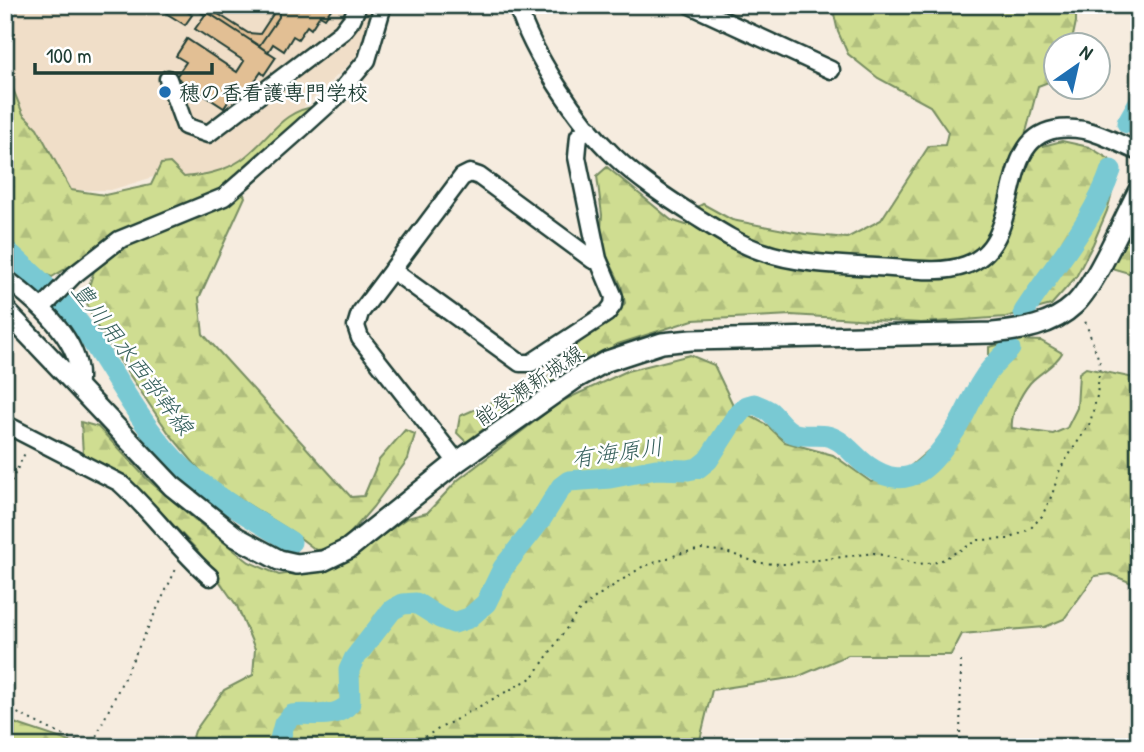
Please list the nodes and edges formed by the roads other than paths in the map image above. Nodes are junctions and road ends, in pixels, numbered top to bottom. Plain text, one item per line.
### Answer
1 (358, 5) edge
2 (383, 5) edge
3 (517, 5) edge
4 (690, 5) edge
5 (831, 70) dead end
6 (168, 79) dead end
7 (589, 128) junction
8 (1139, 152) edge
9 (1139, 190) edge
10 (598, 259) junction
11 (392, 270) junction
12 (5, 278) edge
13 (45, 305) junction
14 (5, 310) edge
15 (78, 387) junction
16 (5, 424) edge
17 (457, 462) junction
18 (210, 577) dead end

1 - 6 street
2 - 13 street
3 - 7 street
4 - 5 street
7 - 8 street
7 - 10 street
9 - 17 main road, 能登瀬新城線
10 - 11 street
10 - 11 street
11 - 17 street
12 - 13 street
13 - 15 street
14 - 15 main road, 能登瀬新城線
15 - 17 main road, 能登瀬新城線
16 - 18 street

